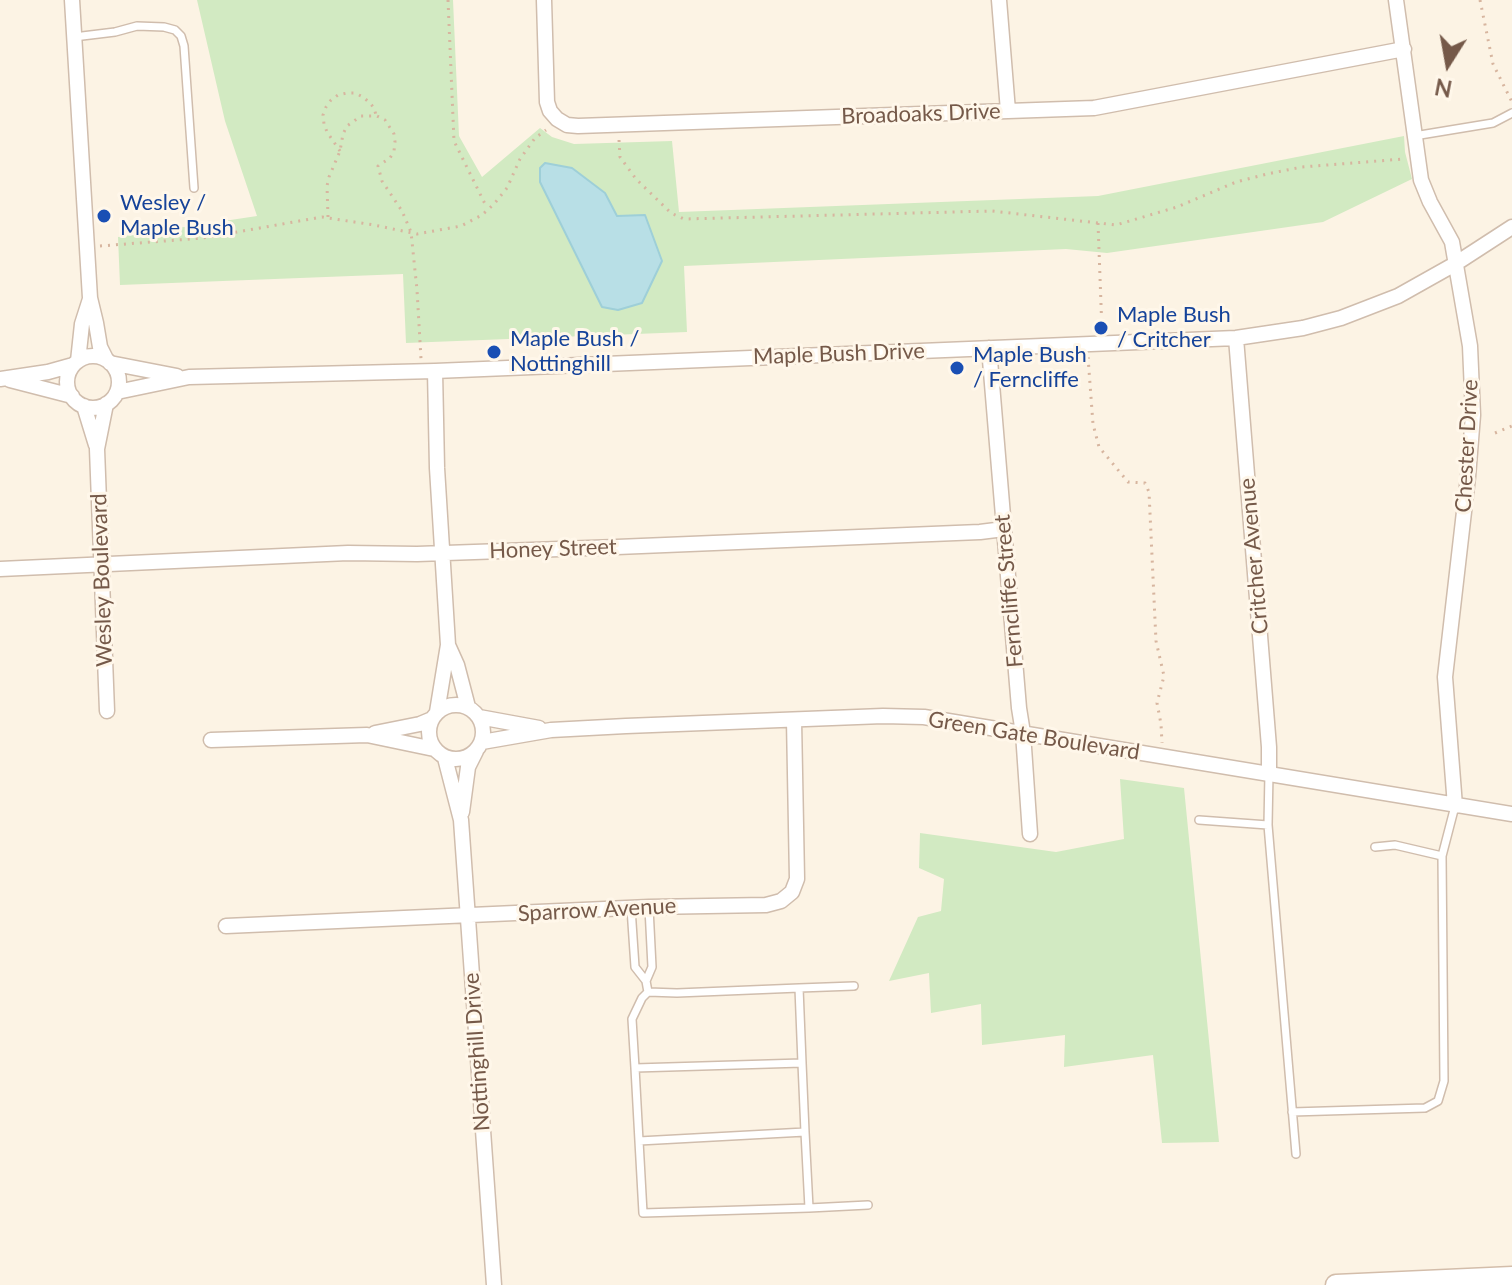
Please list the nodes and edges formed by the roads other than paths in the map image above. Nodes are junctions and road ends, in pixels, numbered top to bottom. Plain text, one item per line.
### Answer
1 (72, 0) edge
2 (544, 0) edge
3 (999, 0) edge
4 (1396, 0) edge
5 (74, 37) junction
6 (1404, 49) junction
7 (1008, 111) junction
8 (1512, 113) edge
9 (1414, 136) junction
10 (194, 188) dead end
11 (1512, 227) edge
12 (1455, 264) junction
13 (90, 298) junction
14 (1236, 338) junction
15 (989, 348) junction
16 (108, 361) junction
17 (76, 363) junction
18 (428, 371) junction
19 (189, 377) junction
20 (1, 379) edge
21 (112, 398) junction
22 (78, 401) junction
23 (97, 449) junction
24 (1004, 529) junction
25 (443, 553) junction
26 (101, 565) junction
27 (0, 569) edge
28 (448, 645) junction
29 (107, 711) dead end
30 (473, 712) junction
31 (435, 716) junction
32 (794, 720) junction
33 (551, 730) junction
34 (1023, 733) junction
35 (367, 735) junction
36 (211, 740) dead end
37 (479, 746) junction
38 (439, 753) junction
39 (1269, 773) junction
40 (1455, 806) junction
41 (1512, 814) edge
42 (461, 820) junction
43 (1199, 820) dead end
44 (1268, 825) junction
45 (1030, 834) dead end
46 (1375, 847) dead end
47 (1442, 856) junction
48 (649, 907) junction
49 (631, 908) junction
50 (467, 917) junction
51 (226, 926) dead end
52 (646, 981) junction
53 (854, 986) dead end
54 (799, 988) junction
55 (648, 992) junction
56 (802, 1063) junction
57 (635, 1068) junction
58 (1292, 1112) junction
59 (805, 1132) junction
60 (639, 1141) junction
61 (1296, 1154) dead end
62 (868, 1205) dead end
63 (809, 1208) junction
64 (1512, 1277) edge
65 (494, 1285) edge
66 (1336, 1285) edge

1 - 5 street
2 - 7 street, Broadoaks Drive
3 - 7 street
4 - 6 street, Chester Drive
5 - 10 lane
5 - 13 street
6 - 7 street, Broadoaks Drive
6 - 9 street, Chester Drive
8 - 9 lane
9 - 12 street, Chester Drive
11 - 12 street, Maple Bush Drive
12 - 14 street, Maple Bush Drive
12 - 40 street, Chester Drive
13 - 16 street
13 - 17 street
14 - 15 street, Maple Bush Drive
14 - 39 street, Critcher Avenue
15 - 18 street, Maple Bush Drive
15 - 24 street, Ferncliffe Street
16 - 17 street
16 - 19 street, Maple Bush Drive
16 - 21 street
17 - 20 street
17 - 22 street
18 - 19 street, Maple Bush Drive
18 - 25 street
19 - 21 street, Maple Bush Drive
20 - 22 street
21 - 22 street
21 - 23 street, Wesley Boulevard
22 - 23 street, Wesley Boulevard
23 - 26 street, Wesley Boulevard
24 - 25 street, Honey Street
24 - 34 street, Ferncliffe Street
25 - 26 street, Honey Street
25 - 28 street
26 - 27 street, Honey Street
26 - 29 street, Wesley Boulevard
28 - 30 street
28 - 31 street
30 - 31 street
30 - 33 street, Green Gate Boulevard
30 - 37 street
31 - 35 street
31 - 38 street
32 - 33 street, Green Gate Boulevard
32 - 34 street, Green Gate Boulevard
32 - 48 street, Sparrow Avenue
33 - 37 street, Green Gate Boulevard
34 - 39 street, Green Gate Boulevard
34 - 45 street, Ferncliffe Street
35 - 36 street
35 - 38 street
37 - 38 street
37 - 42 street, Nottinghill Drive
38 - 42 street, Nottinghill Drive
39 - 40 street, Green Gate Boulevard
39 - 44 lane
40 - 41 street, Green Gate Boulevard
40 - 47 lane
42 - 50 street, Nottinghill Drive
43 - 44 lane
44 - 58 lane
46 - 47 lane
47 - 58 lane
48 - 49 street, Sparrow Avenue
48 - 52 lane
49 - 50 street, Sparrow Avenue
49 - 52 lane
50 - 51 street, Sparrow Avenue
50 - 65 street, Nottinghill Drive
52 - 55 lane
53 - 54 lane
54 - 55 lane
54 - 56 lane
55 - 57 lane
56 - 57 lane
56 - 59 lane
57 - 60 lane
58 - 61 lane
59 - 60 lane
59 - 63 lane
60 - 63 lane
62 - 63 lane
64 - 66 main road

